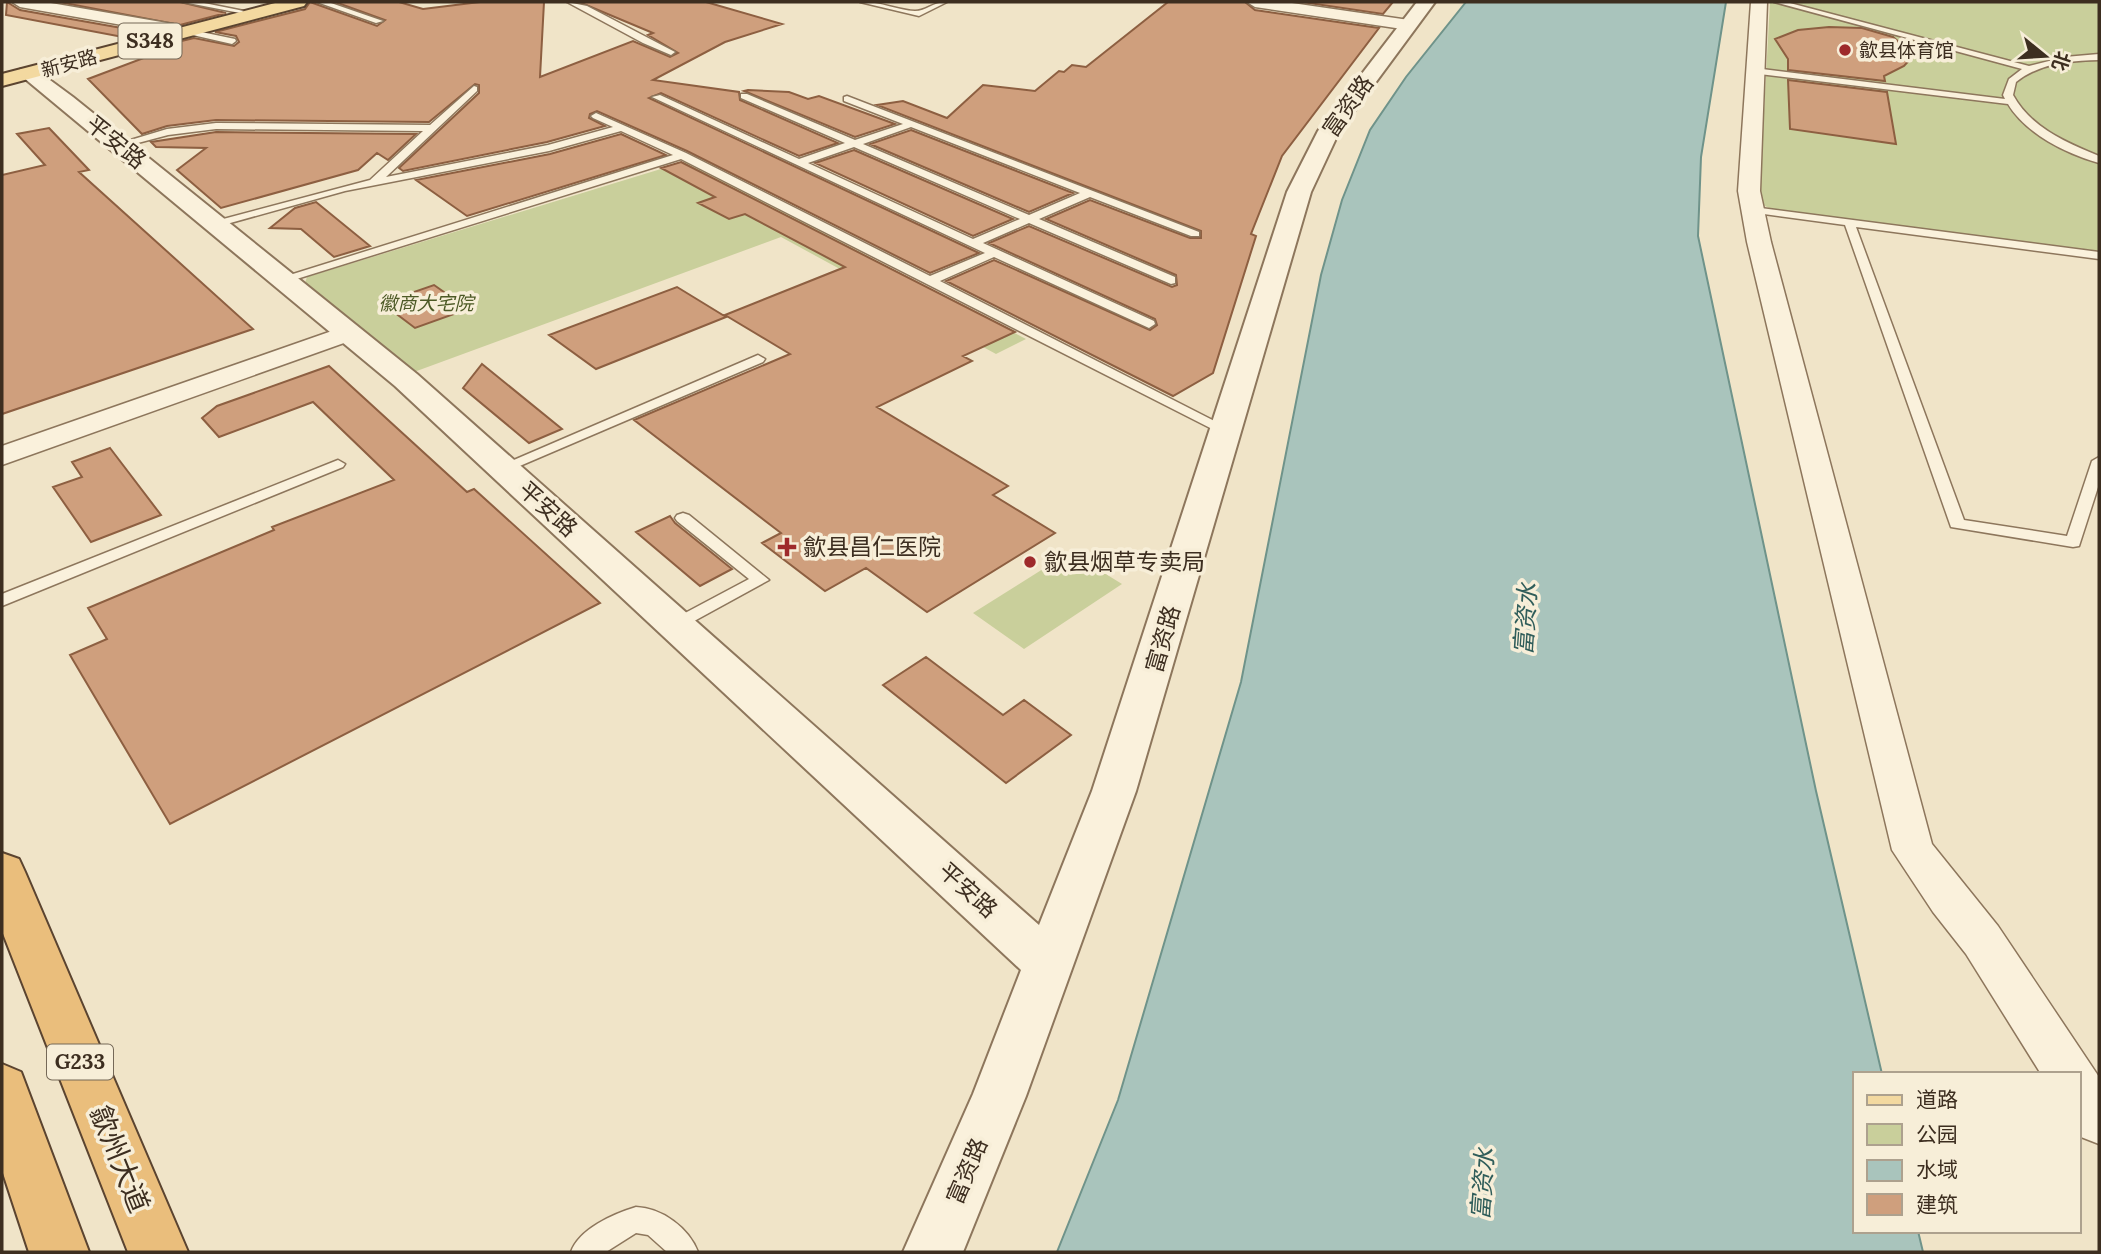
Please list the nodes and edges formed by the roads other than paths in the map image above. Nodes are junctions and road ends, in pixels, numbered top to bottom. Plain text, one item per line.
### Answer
1 (20, 2) edge
2 (187, 2) edge
3 (275, 2) edge
4 (298, 2) edge
5 (321, 2) edge
6 (571, 2) edge
7 (864, 2) edge
8 (943, 2) edge
9 (1255, 2) edge
10 (1759, 2) edge
11 (1778, 2) edge
12 (240, 11) junction
13 (1418, 14) edge
14 (379, 21) dead end
15 (180, 30) junction
16 (232, 41) dead end
17 (671, 52) dead end
18 (2099, 57) edge
19 (2031, 69) junction
20 (1754, 71) junction
21 (11, 76) edge
22 (474, 89) dead end
23 (744, 96) dead end
24 (657, 97) dead end
25 (847, 99) dead end
26 (2011, 102) junction
27 (596, 116) dead end
28 (912, 124) junction
29 (432, 128) junction
30 (622, 128) junction
31 (855, 144) junction
32 (119, 145) junction
33 (682, 155) junction
34 (2099, 160) edge
35 (800, 162) junction
36 (374, 182) junction
37 (1090, 193) junction
38 (1753, 210) junction
39 (1030, 219) junction
40 (1849, 222) junction
41 (216, 224) junction
42 (1195, 234) dead end
43 (973, 243) junction
44 (994, 253) junction
45 (2099, 255) edge
46 (283, 279) junction
47 (930, 280) junction
48 (1171, 280) dead end
49 (1149, 324) dead end
50 (349, 333) junction
51 (758, 359) dead end
52 (1227, 431) junction
53 (2, 456) edge
54 (2099, 461) edge
55 (338, 464) dead end
56 (503, 468) junction
57 (683, 518) dead end
58 (2, 600) edge
59 (676, 625) junction
60 (2, 872) edge
61 (1050, 965) junction
62 (2068, 1072) edge
63 (2, 1090) edge
64 (2080, 1091) edge
65 (2099, 1120) edge
66 (60, 1252) edge
67 (158, 1252) edge
68 (584, 1252) edge
69 (685, 1252) edge
70 (933, 1252) edge

1 - 15 street
2 - 12 lane
3 - 12 main road, 新安路 / S348
4 - 15 main road, 新安路 / S348
5 - 14 lane
6 - 17 lane
7 - 8 lane
9 - 13 street
10 - 20 street
11 - 19 lane
12 - 15 main road, 新安路 / S348
13 - 52 street, 富资路
15 - 16 lane
15 - 21 main road, 新安路 / S348
15 - 21 main road, 新安路 / S348
18 - 19 lane
19 - 26 lane
20 - 26 lane
20 - 38 street
21 - 32 street, 平安路
22 - 29 lane
23 - 31 lane
24 - 35 lane
25 - 28 lane
26 - 34 lane
27 - 30 lane
28 - 31 lane
28 - 37 lane
29 - 32 lane
29 - 36 lane
30 - 33 lane
30 - 36 lane
31 - 35 lane
31 - 39 lane
32 - 41 street, 平安路
33 - 46 lane
33 - 47 lane
35 - 43 lane
36 - 41 lane
37 - 39 lane
37 - 42 lane
38 - 40 lane
38 - 62 street
39 - 43 lane
39 - 48 lane
40 - 45 lane
40 - 54 lane
41 - 46 street, 平安路
43 - 44 lane
44 - 47 lane
44 - 49 lane
46 - 50 street, 平安路
47 - 52 lane
50 - 53 street
50 - 56 street, 平安路
51 - 56 lane
52 - 61 street, 富资路
55 - 58 lane
56 - 59 street, 平安路
57 - 59 lane
59 - 61 street, 平安路
60 - 67 highway, 歙州大道 / G233
61 - 70 street, 富资路
63 - 66 highway
64 - 65 street
68 - 69 lane

